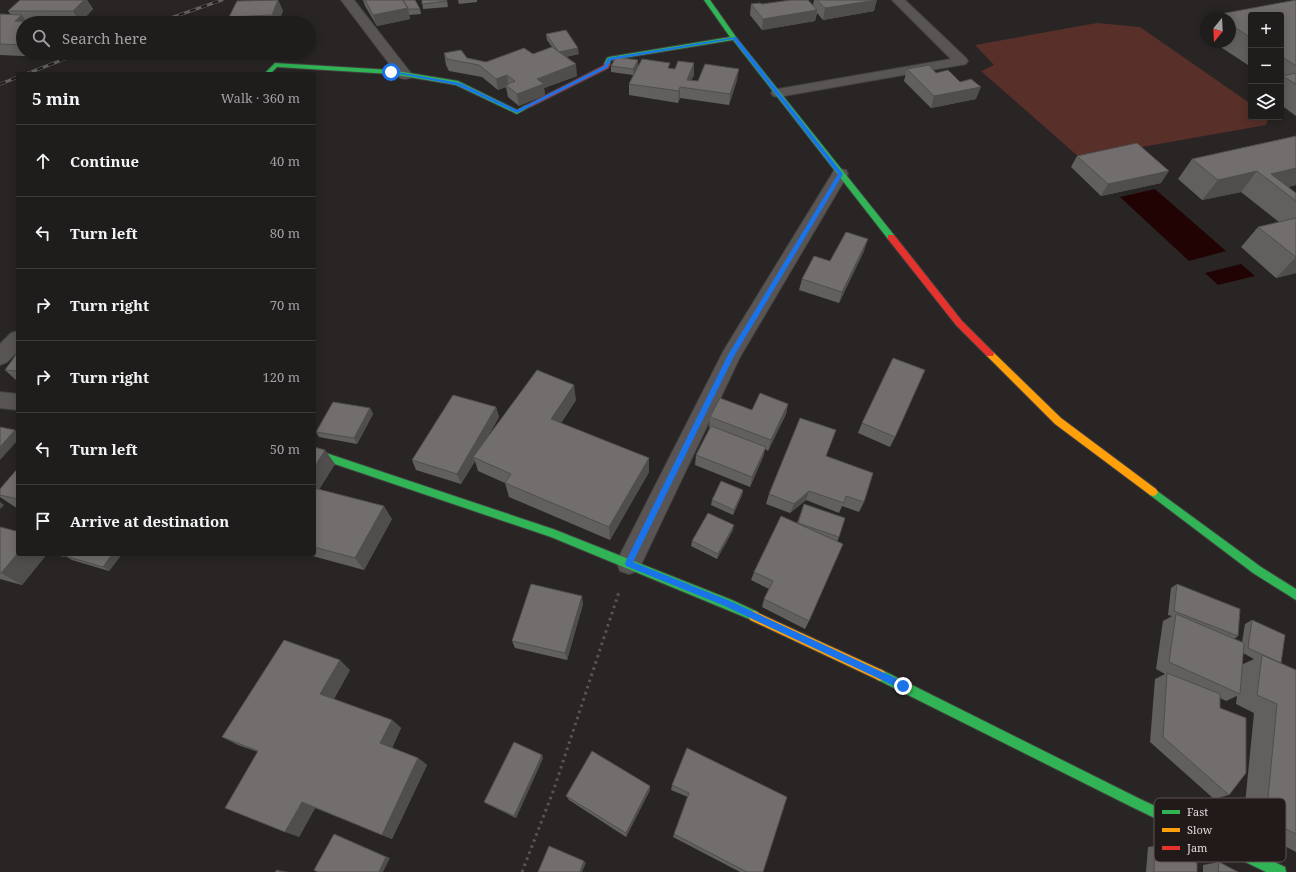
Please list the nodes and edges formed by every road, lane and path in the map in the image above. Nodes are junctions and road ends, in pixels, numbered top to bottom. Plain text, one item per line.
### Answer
1 (347, 0) edge
2 (707, 0) edge
3 (898, 0) edge
4 (734, 38) junction
5 (269, 72) edge
6 (405, 75) junction
7 (778, 93) junction
8 (840, 174) junction
9 (16, 340) edge
10 (0, 357) edge
11 (0, 400) edge
12 (16, 402) edge
13 (316, 454) edge
14 (629, 563) junction
15 (1296, 595) edge
16 (1154, 812) edge
17 (1259, 862) edge
18 (522, 872) edge
19 (1280, 872) edge

1 - 6 street
2 - 4 street
3 - 7 street
4 - 6 street
4 - 7 street
5 - 6 street
7 - 8 street
8 - 14 street
8 - 15 street
9 - 10 street
11 - 12 street
13 - 14 street
14 - 16 street
14 - 18 path
17 - 19 street

